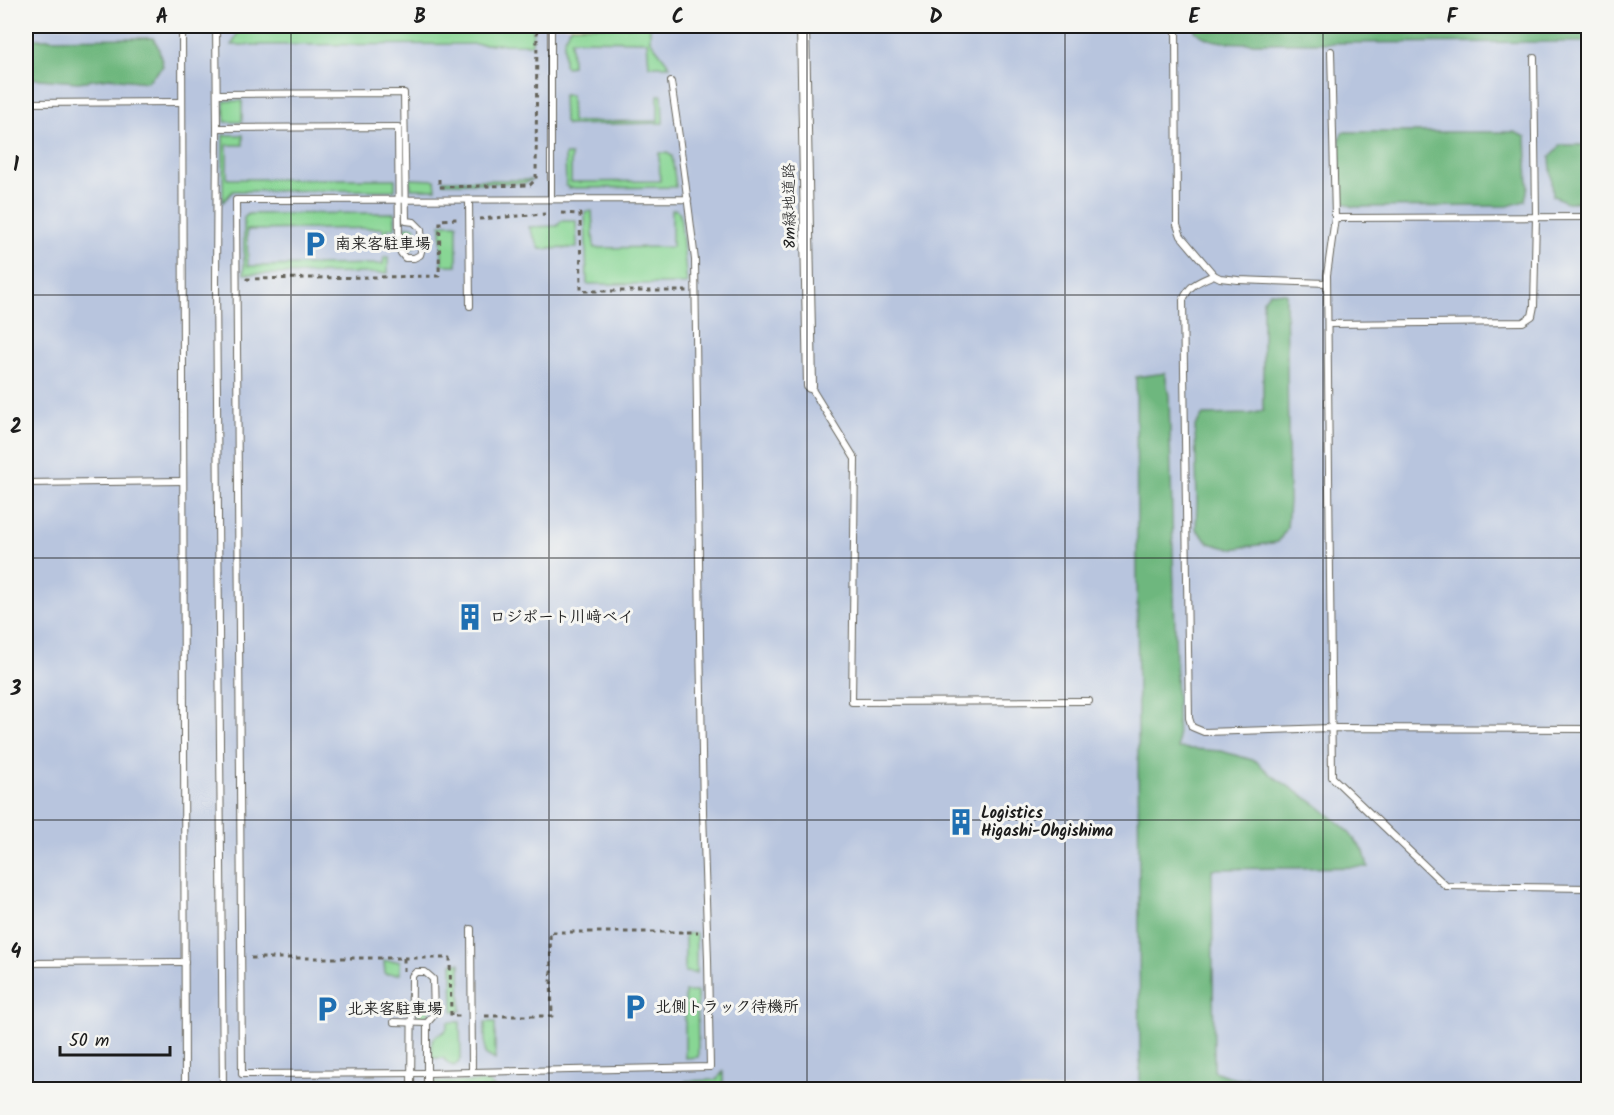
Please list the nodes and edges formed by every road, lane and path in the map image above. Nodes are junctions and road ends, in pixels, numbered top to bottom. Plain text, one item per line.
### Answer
1 (182, 26) edge
2 (216, 26) edge
3 (535, 26) edge
4 (551, 26) edge
5 (803, 26) edge
6 (1176, 26) edge
7 (1331, 51) dead end
8 (1534, 58) dead end
9 (671, 82) dead end
10 (217, 94) junction
11 (182, 102) junction
12 (26, 103) edge
13 (218, 128) junction
14 (439, 179) dead end
15 (551, 199) junction
16 (688, 199) junction
17 (402, 200) junction
18 (469, 200) junction
19 (561, 213) dead end
20 (544, 214) dead end
21 (1536, 217) junction
22 (1588, 217) edge
23 (1335, 218) junction
24 (458, 219) dead end
25 (479, 219) dead end
26 (1214, 275) junction
27 (1327, 283) junction
28 (247, 290) dead end
29 (688, 291) dead end
30 (470, 306) dead end
31 (1328, 324) junction
32 (810, 386) joint
33 (183, 481) junction
34 (26, 483) edge
35 (1089, 701) dead end
36 (1331, 728) junction
37 (1588, 729) edge
38 (1588, 888) edge
39 (471, 928) dead end
40 (699, 932) dead end
41 (250, 958) dead end
42 (185, 962) junction
43 (26, 963) edge
44 (460, 1016) dead end
45 (485, 1016) dead end
46 (394, 1023) dead end
47 (411, 1023) junction
48 (427, 1023) junction
49 (472, 1072) junction
50 (411, 1073) junction
51 (427, 1073) junction
52 (185, 1089) edge
53 (224, 1089) edge
54 (411, 1089) edge
55 (427, 1089) edge

1 - 11 lane
2 - 10 lane
3 - 14 path
4 - 15 lane
5 - 32 street, 8m緑地道路
6 - 26 lane
7 - 23 lane
8 - 21 lane
9 - 16 lane
10 - 13 lane
10 - 17 lane
11 - 12 lane
11 - 33 lane
13 - 17 lane
13 - 53 lane
15 - 16 lane
15 - 18 lane
16 - 49 lane
17 - 17 lane
17 - 18 lane
17 - 50 lane
18 - 30 lane
19 - 29 path
20 - 25 path
21 - 22 lane
21 - 23 lane
21 - 31 lane
23 - 27 lane
24 - 28 path
26 - 27 lane
26 - 36 lane
27 - 31 lane
31 - 36 lane
32 - 35 lane
33 - 34 lane
33 - 42 lane
36 - 37 lane
36 - 38 lane
39 - 49 lane
40 - 45 path
41 - 44 path
42 - 43 lane
42 - 52 lane
46 - 47 lane
47 - 48 lane
47 - 48 lane
47 - 50 lane
48 - 51 lane
49 - 51 lane
50 - 51 lane
50 - 54 lane
51 - 55 lane

